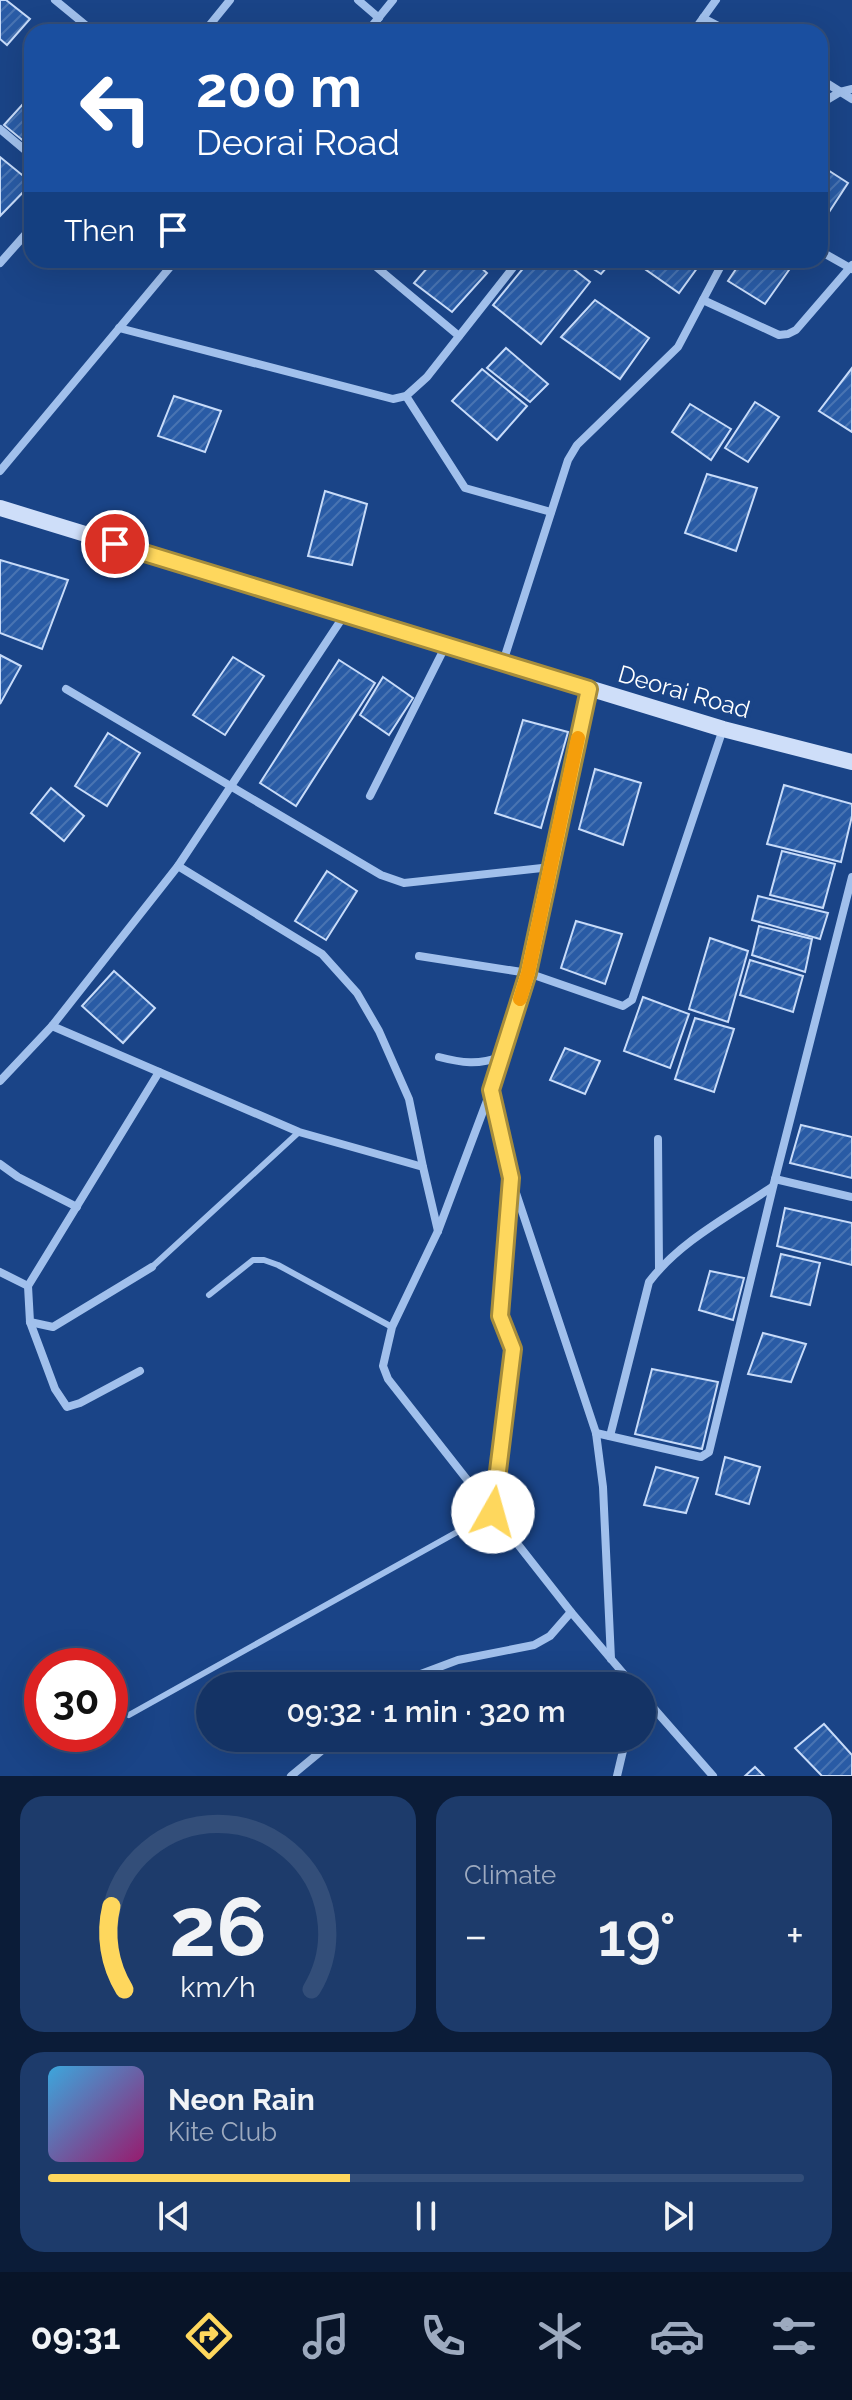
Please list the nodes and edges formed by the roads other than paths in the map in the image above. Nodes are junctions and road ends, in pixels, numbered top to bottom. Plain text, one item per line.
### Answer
1 (55, 0) edge
2 (230, 0) edge
3 (358, 0) edge
4 (393, 0) edge
5 (716, 0) edge
6 (379, 18) junction
7 (703, 18) junction
8 (84, 24) edge
9 (210, 24) edge
10 (374, 24) edge
11 (699, 24) edge
12 (715, 24) edge
13 (828, 84) edge
14 (852, 89) edge
15 (840, 92) junction
16 (828, 99) edge
17 (852, 99) edge
18 (0, 129) edge
19 (24, 149) edge
20 (24, 236) edge
21 (828, 255) edge
22 (0, 263) edge
23 (851, 267) edge
24 (169, 268) edge
25 (378, 268) edge
26 (513, 268) edge
27 (720, 268) edge
28 (703, 300) junction
29 (119, 328) junction
30 (459, 336) junction
31 (406, 396) junction
32 (0, 471) edge
33 (0, 508) edge
34 (551, 512) junction
35 (345, 614) junction
36 (446, 645) junction
37 (503, 663) junction
38 (66, 689) dead end
39 (589, 689) junction
40 (723, 729) junction
41 (852, 762) edge
42 (231, 785) junction
43 (370, 796) dead end
44 (178, 866) junction
45 (551, 867) junction
46 (852, 877) edge
47 (419, 956) dead end
48 (528, 973) junction
49 (52, 1026) junction
50 (439, 1057) dead end
51 (501, 1057) junction
52 (159, 1072) junction
53 (0, 1081) edge
54 (491, 1090) junction
55 (299, 1132) junction
56 (658, 1139) dead end
57 (0, 1164) edge
58 (423, 1167) junction
59 (511, 1178) junction
60 (774, 1183) junction
61 (852, 1197) edge
62 (77, 1207) junction
63 (438, 1231) junction
64 (152, 1267) joint
65 (659, 1269) junction
66 (0, 1272) edge
67 (28, 1286) junction
68 (209, 1295) dead end
69 (30, 1322) junction
70 (392, 1327) junction
71 (140, 1371) dead end
72 (596, 1433) junction
73 (610, 1436) junction
74 (493, 1512) junction
75 (571, 1612) junction
76 (611, 1659) junction
77 (426, 1672) edge
78 (622, 1672) edge
79 (656, 1711) edge
80 (129, 1715) dead end
81 (320, 1752) edge
82 (623, 1752) edge
83 (291, 1776) edge
84 (617, 1776) edge
85 (713, 1776) edge

1 - 8 street
2 - 9 street
3 - 6 street
4 - 6 street
5 - 7 street
6 - 10 street
7 - 11 street
7 - 12 street
13 - 15 street
14 - 15 street
15 - 16 street
15 - 17 street
18 - 19 street
20 - 22 street
21 - 23 street
23 - 28 street
24 - 29 street
25 - 30 street
26 - 30 street
27 - 28 street
28 - 34 street
29 - 31 street
29 - 32 street
30 - 31 street
31 - 34 street
33 - 35 street, Deorai Road
34 - 37 street
35 - 36 street, Deorai Road
35 - 42 street
36 - 37 street, Deorai Road
36 - 43 street
37 - 39 street, Deorai Road
38 - 42 street
39 - 40 street, Deorai Road
39 - 45 street
40 - 41 street, Deorai Road
40 - 48 street
42 - 44 street
42 - 45 street
44 - 49 street
44 - 58 street
45 - 48 street
46 - 60 street
47 - 48 street
48 - 51 street
49 - 52 street
49 - 53 street
50 - 51 street
51 - 54 street
52 - 55 street
52 - 62 street
54 - 59 street
54 - 63 street
55 - 58 street
55 - 64 lane
56 - 65 street
57 - 62 street
58 - 63 street
59 - 72 street
59 - 74 street
60 - 61 street
60 - 65 street
60 - 73 street
62 - 67 street
63 - 70 street
64 - 69 street
65 - 73 street
66 - 67 street
67 - 69 street
68 - 70 lane
69 - 71 street
70 - 74 street
72 - 73 street
72 - 76 street
74 - 75 street
74 - 80 lane
75 - 76 street
75 - 77 street
76 - 78 street
79 - 85 street
81 - 83 street
82 - 84 street

